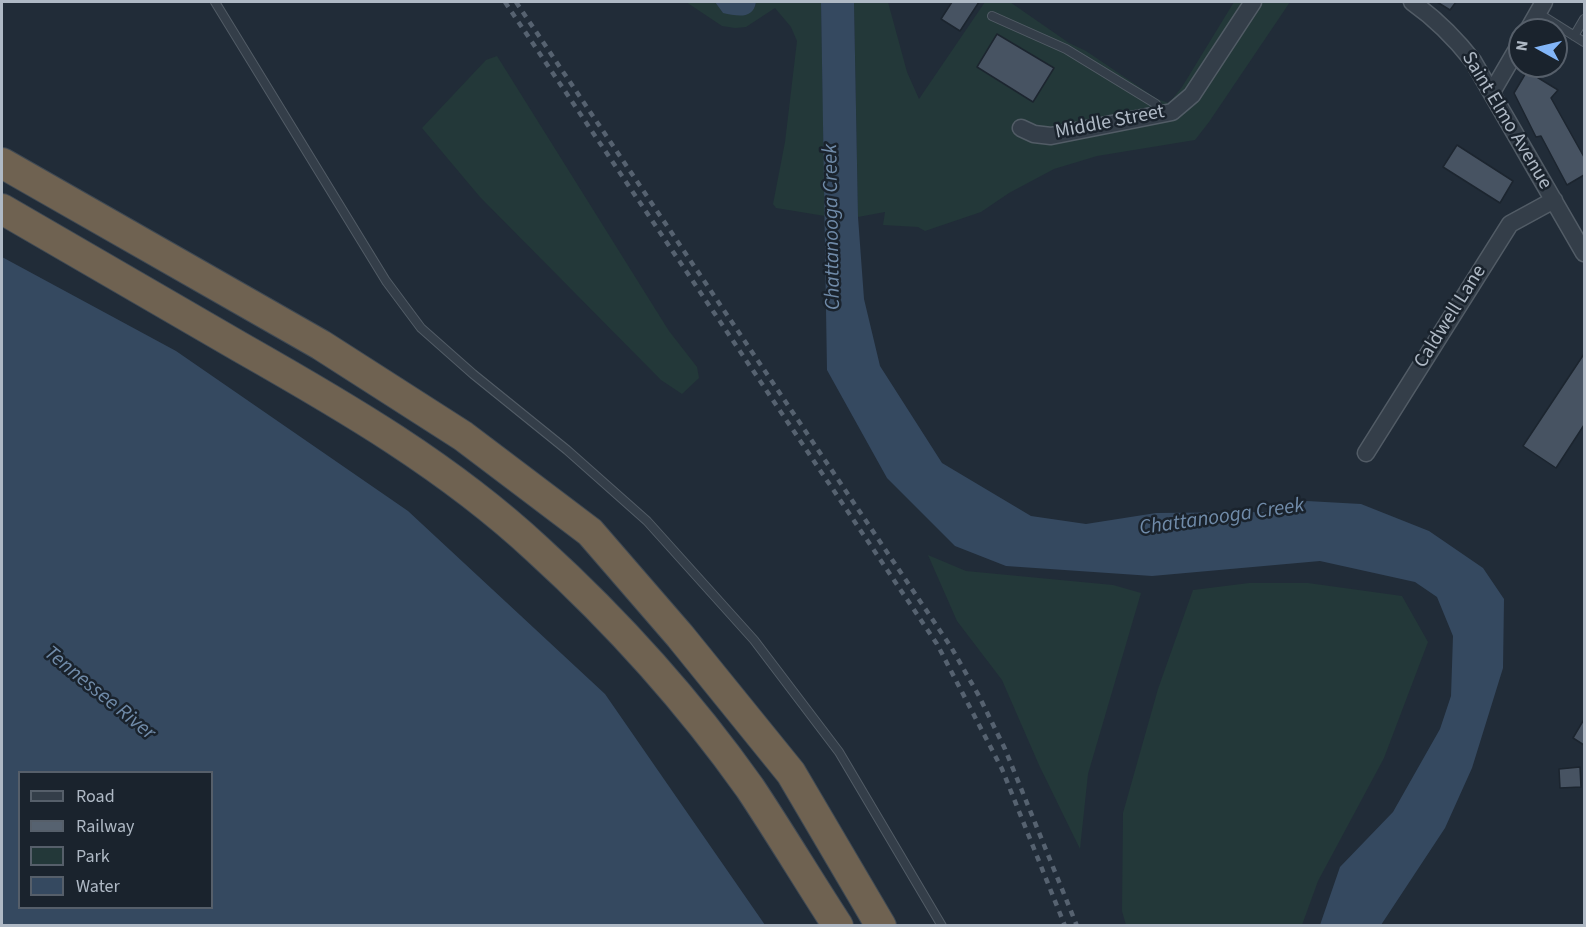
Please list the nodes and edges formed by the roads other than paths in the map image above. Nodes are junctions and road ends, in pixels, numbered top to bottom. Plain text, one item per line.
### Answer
1 (215, 2) edge
2 (1253, 2) edge
3 (1412, 2) edge
4 (1541, 7) edge
5 (992, 16) dead end
6 (1584, 19) edge
7 (1574, 36) junction
8 (1584, 42) edge
9 (1508, 65) edge
10 (1492, 92) junction
11 (1162, 114) junction
12 (1021, 128) dead end
13 (5, 163) edge
14 (1554, 200) junction
15 (2, 210) edge
16 (1584, 250) edge
17 (1366, 453) dead end
18 (838, 926) edge
19 (881, 926) edge
20 (942, 926) edge

1 - 20 lane
2 - 11 street, Middle Street
3 - 10 street, Saint Elmo Avenue
4 - 7 lane
5 - 11 lane
6 - 7 lane
7 - 8 lane
9 - 10 street
10 - 14 street, Saint Elmo Avenue
11 - 12 street, Middle Street
13 - 19 highway
14 - 16 street, Saint Elmo Avenue
14 - 17 street, Caldwell Lane
15 - 18 highway

